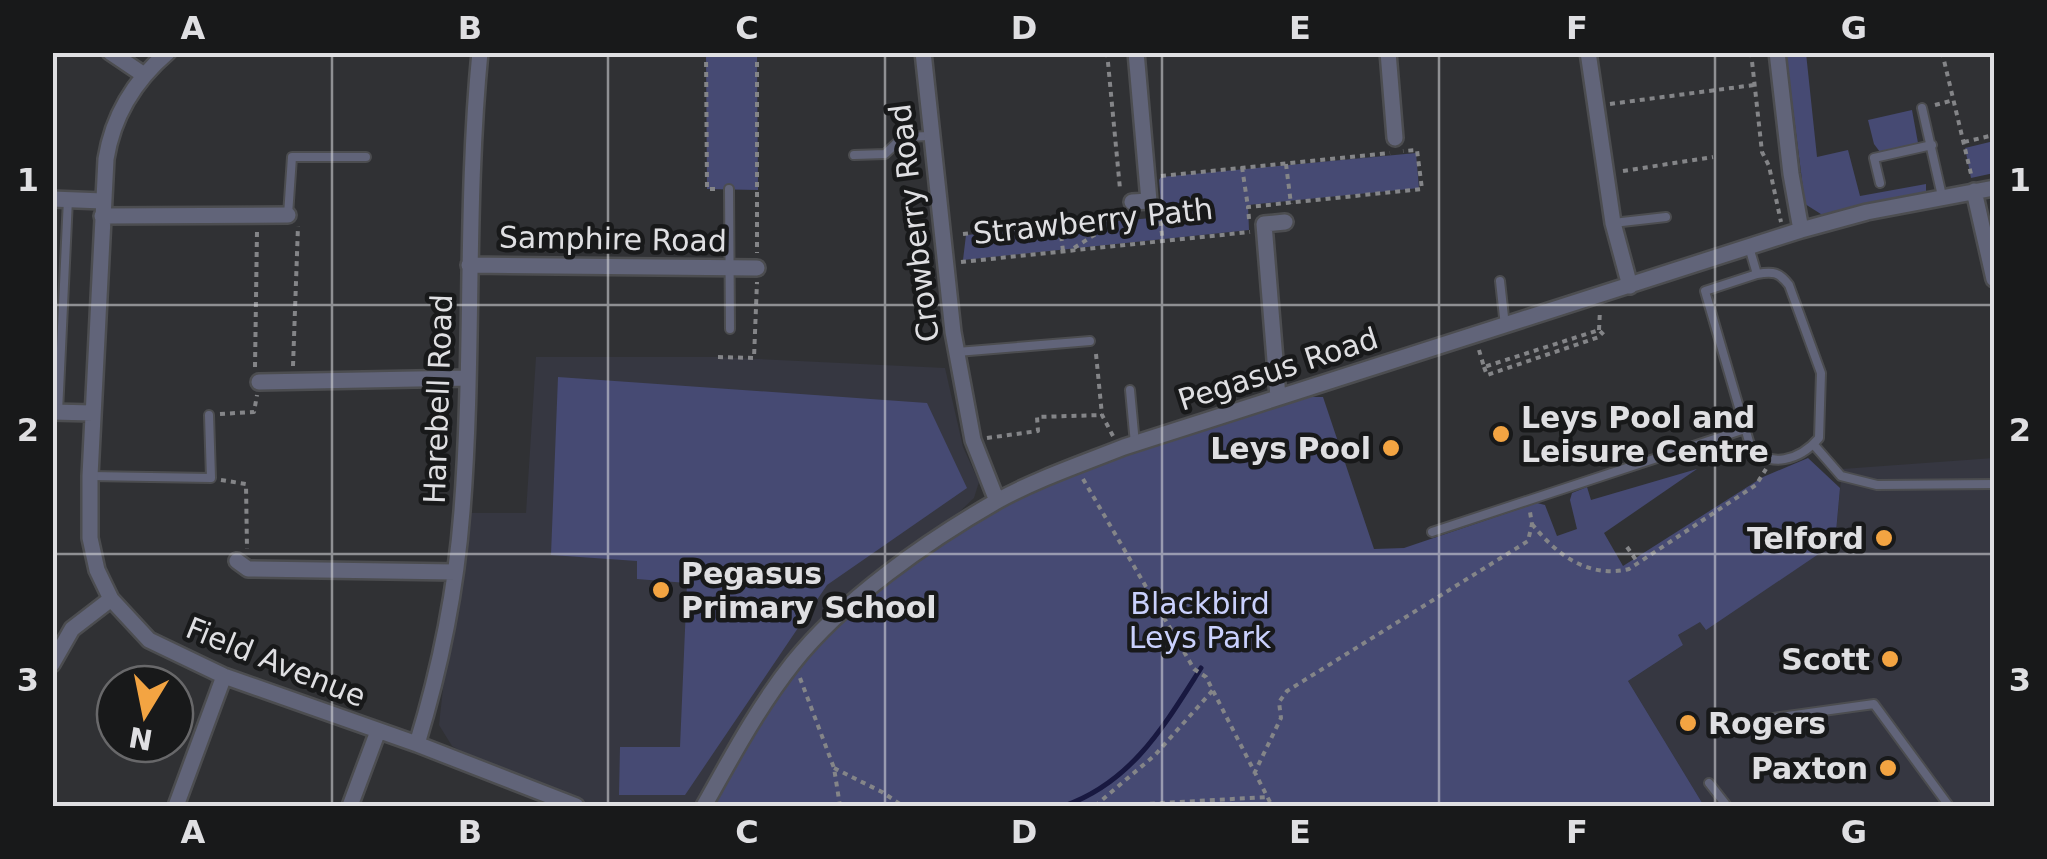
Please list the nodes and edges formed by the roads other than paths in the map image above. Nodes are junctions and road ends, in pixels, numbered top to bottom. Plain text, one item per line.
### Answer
1 (110, 52) edge
2 (168, 52) edge
3 (480, 52) edge
4 (923, 52) edge
5 (1136, 52) edge
6 (1388, 52) edge
7 (1588, 52) edge
8 (1777, 52) edge
9 (144, 74) junction
10 (1922, 108) road end
11 (930, 136) junction
12 (1399, 145) road end
13 (1932, 145) junction
14 (854, 154) dead end
15 (366, 157) dead end
16 (1880, 183) dead end
17 (1994, 188) edge
18 (729, 189) road end
19 (1974, 191) junction
20 (1942, 196) junction
21 (60, 199) edge
22 (1132, 206) road end
23 (103, 209) junction
24 (288, 215) joint
25 (1666, 217) dead end
26 (1289, 219) road end
27 (1613, 223) junction
28 (1801, 230) junction
29 (1749, 247) junction
30 (469, 265) junction
31 (730, 268) junction
32 (757, 268) road end
33 (1757, 274) junction
34 (1994, 279) edge
35 (1500, 281) dead end
36 (1630, 286) junction
37 (1505, 326) junction
38 (730, 329) dead end
39 (1090, 341) road end
40 (957, 352) junction
41 (257, 377) road end
42 (468, 378) junction
43 (1130, 390) dead end
44 (1278, 397) junction
45 (55, 412) edge
46 (93, 413) junction
47 (210, 415) road end
48 (1745, 429) junction
49 (1814, 444) junction
50 (1128, 446) junction
51 (90, 476) junction
52 (1994, 484) edge
53 (997, 502) junction
54 (1432, 532) dead end
55 (242, 565) road end
56 (454, 572) junction
57 (111, 599) junction
58 (52, 664) edge
59 (224, 676) junction
60 (1758, 720) dead end
61 (378, 732) junction
62 (417, 744) junction
63 (1709, 783) dead end
64 (529, 789) junction
65 (176, 806) edge
66 (350, 806) edge
67 (522, 806) edge
68 (576, 806) edge
69 (704, 806) edge
70 (1727, 806) edge
71 (1950, 806) edge

1 - 9 street
2 - 9 street, Field Avenue
3 - 30 street, Harebell Road
4 - 11 street, Crowberry Road
5 - 22 street
6 - 12 street
7 - 27 street
8 - 28 street
9 - 23 street, Field Avenue
10 - 13 lane
11 - 14 lane
11 - 40 street, Crowberry Road
13 - 16 lane
13 - 20 lane
15 - 24 lane
17 - 19 street, Pegasus Road
18 - 31 lane
19 - 20 street, Pegasus Road
19 - 34 street
20 - 28 street, Pegasus Road
21 - 23 street
21 - 45 lane
23 - 24 street
23 - 46 street, Field Avenue
25 - 27 lane
26 - 44 street
27 - 36 street
28 - 29 street, Pegasus Road
29 - 33 lane
29 - 36 street, Pegasus Road
30 - 31 street, Samphire Road
30 - 42 street, Harebell Road
31 - 32 street, Samphire Road
31 - 38 lane
33 - 48 lane
33 - 49 lane
35 - 37 lane
36 - 37 street, Pegasus Road
37 - 44 street, Pegasus Road
39 - 40 lane
40 - 53 street, Crowberry Road
41 - 42 street
42 - 56 street, Harebell Road
43 - 50 lane
44 - 50 street, Pegasus Road
45 - 46 street
46 - 51 street, Field Avenue
47 - 51 lane
48 - 49 lane
48 - 54 lane
49 - 52 lane
50 - 53 street, Pegasus Road
51 - 57 street, Field Avenue
53 - 69 street, Pegasus Road
55 - 56 street
56 - 62 street, Harebell Road
57 - 58 street
57 - 59 street, Field Avenue
59 - 61 street, Field Avenue
59 - 65 street
60 - 71 lane
61 - 62 street, Field Avenue
61 - 66 street
62 - 64 street, Field Avenue
63 - 70 lane
64 - 67 street
64 - 68 street, Field Avenue

